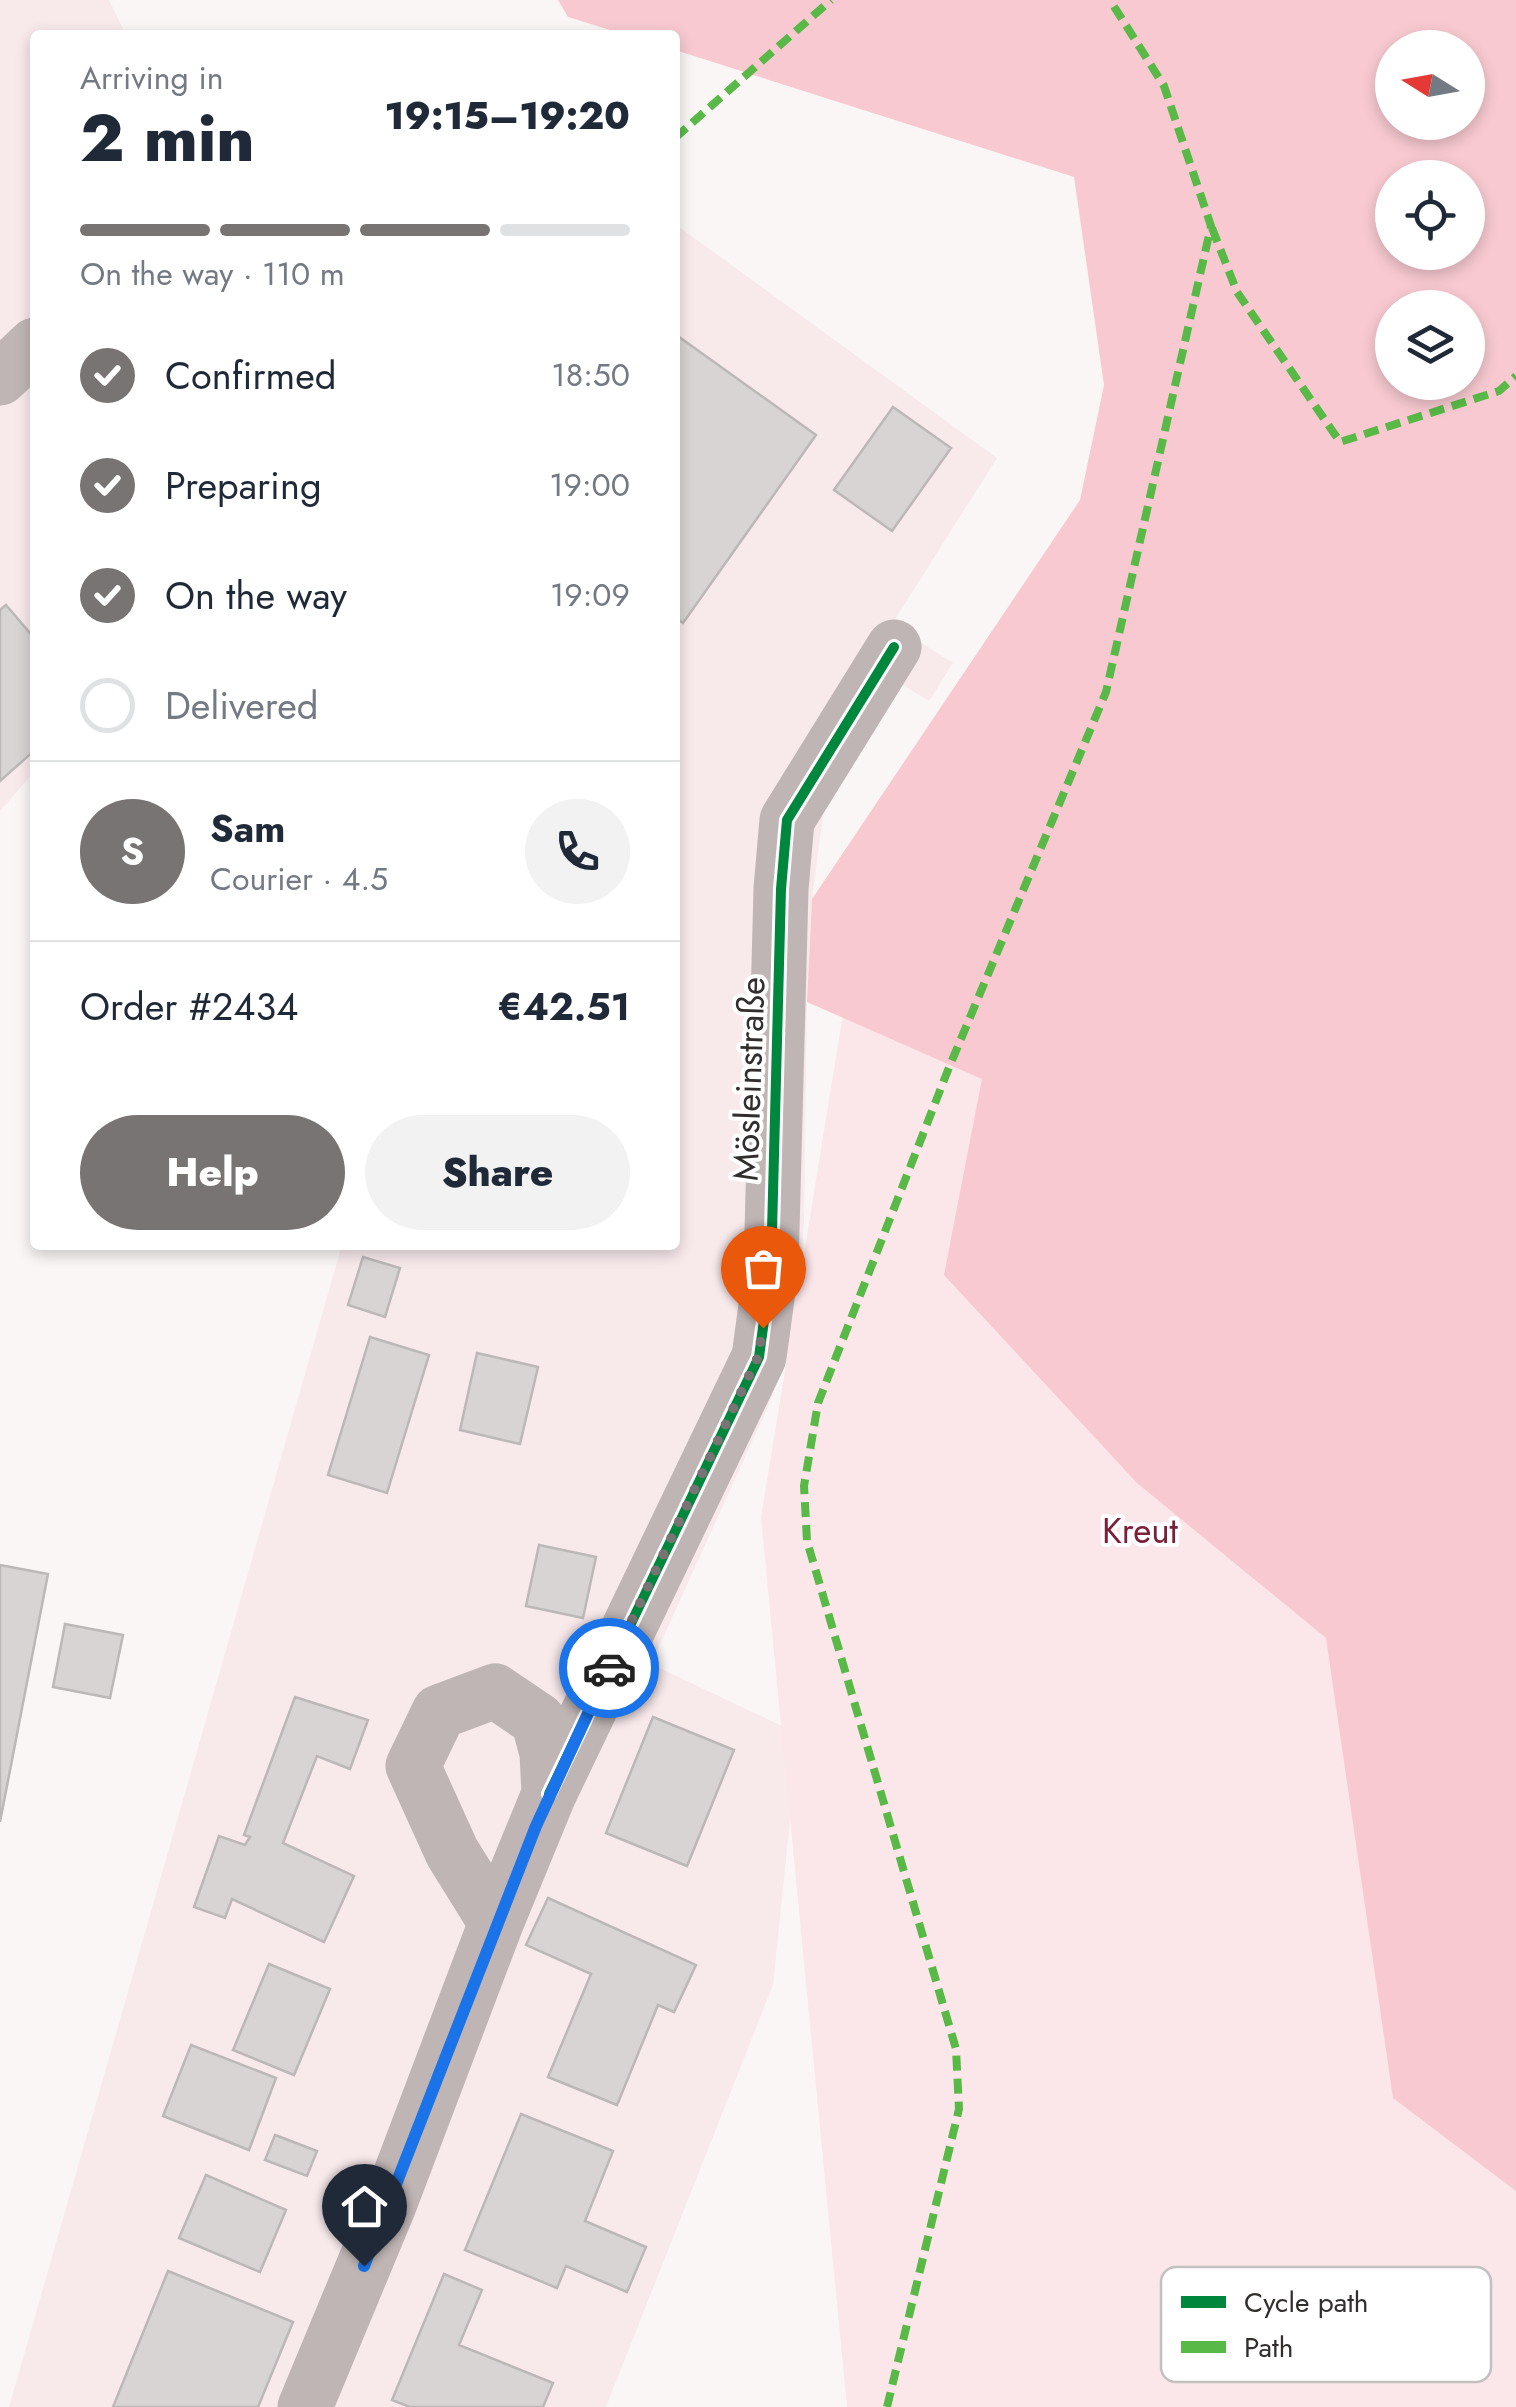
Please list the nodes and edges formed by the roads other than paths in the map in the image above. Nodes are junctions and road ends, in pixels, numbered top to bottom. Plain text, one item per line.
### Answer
1 (30, 350) edge
2 (0, 378) edge
3 (894, 647) dead end
4 (549, 1794) junction
5 (496, 1923) junction
6 (305, 2407) edge

1 - 2 street
3 - 4 street, Mösleinstraße
4 - 5 street, Mösleinstraße
4 - 5 street, Mösleinstraße
5 - 6 street, Mösleinstraße

